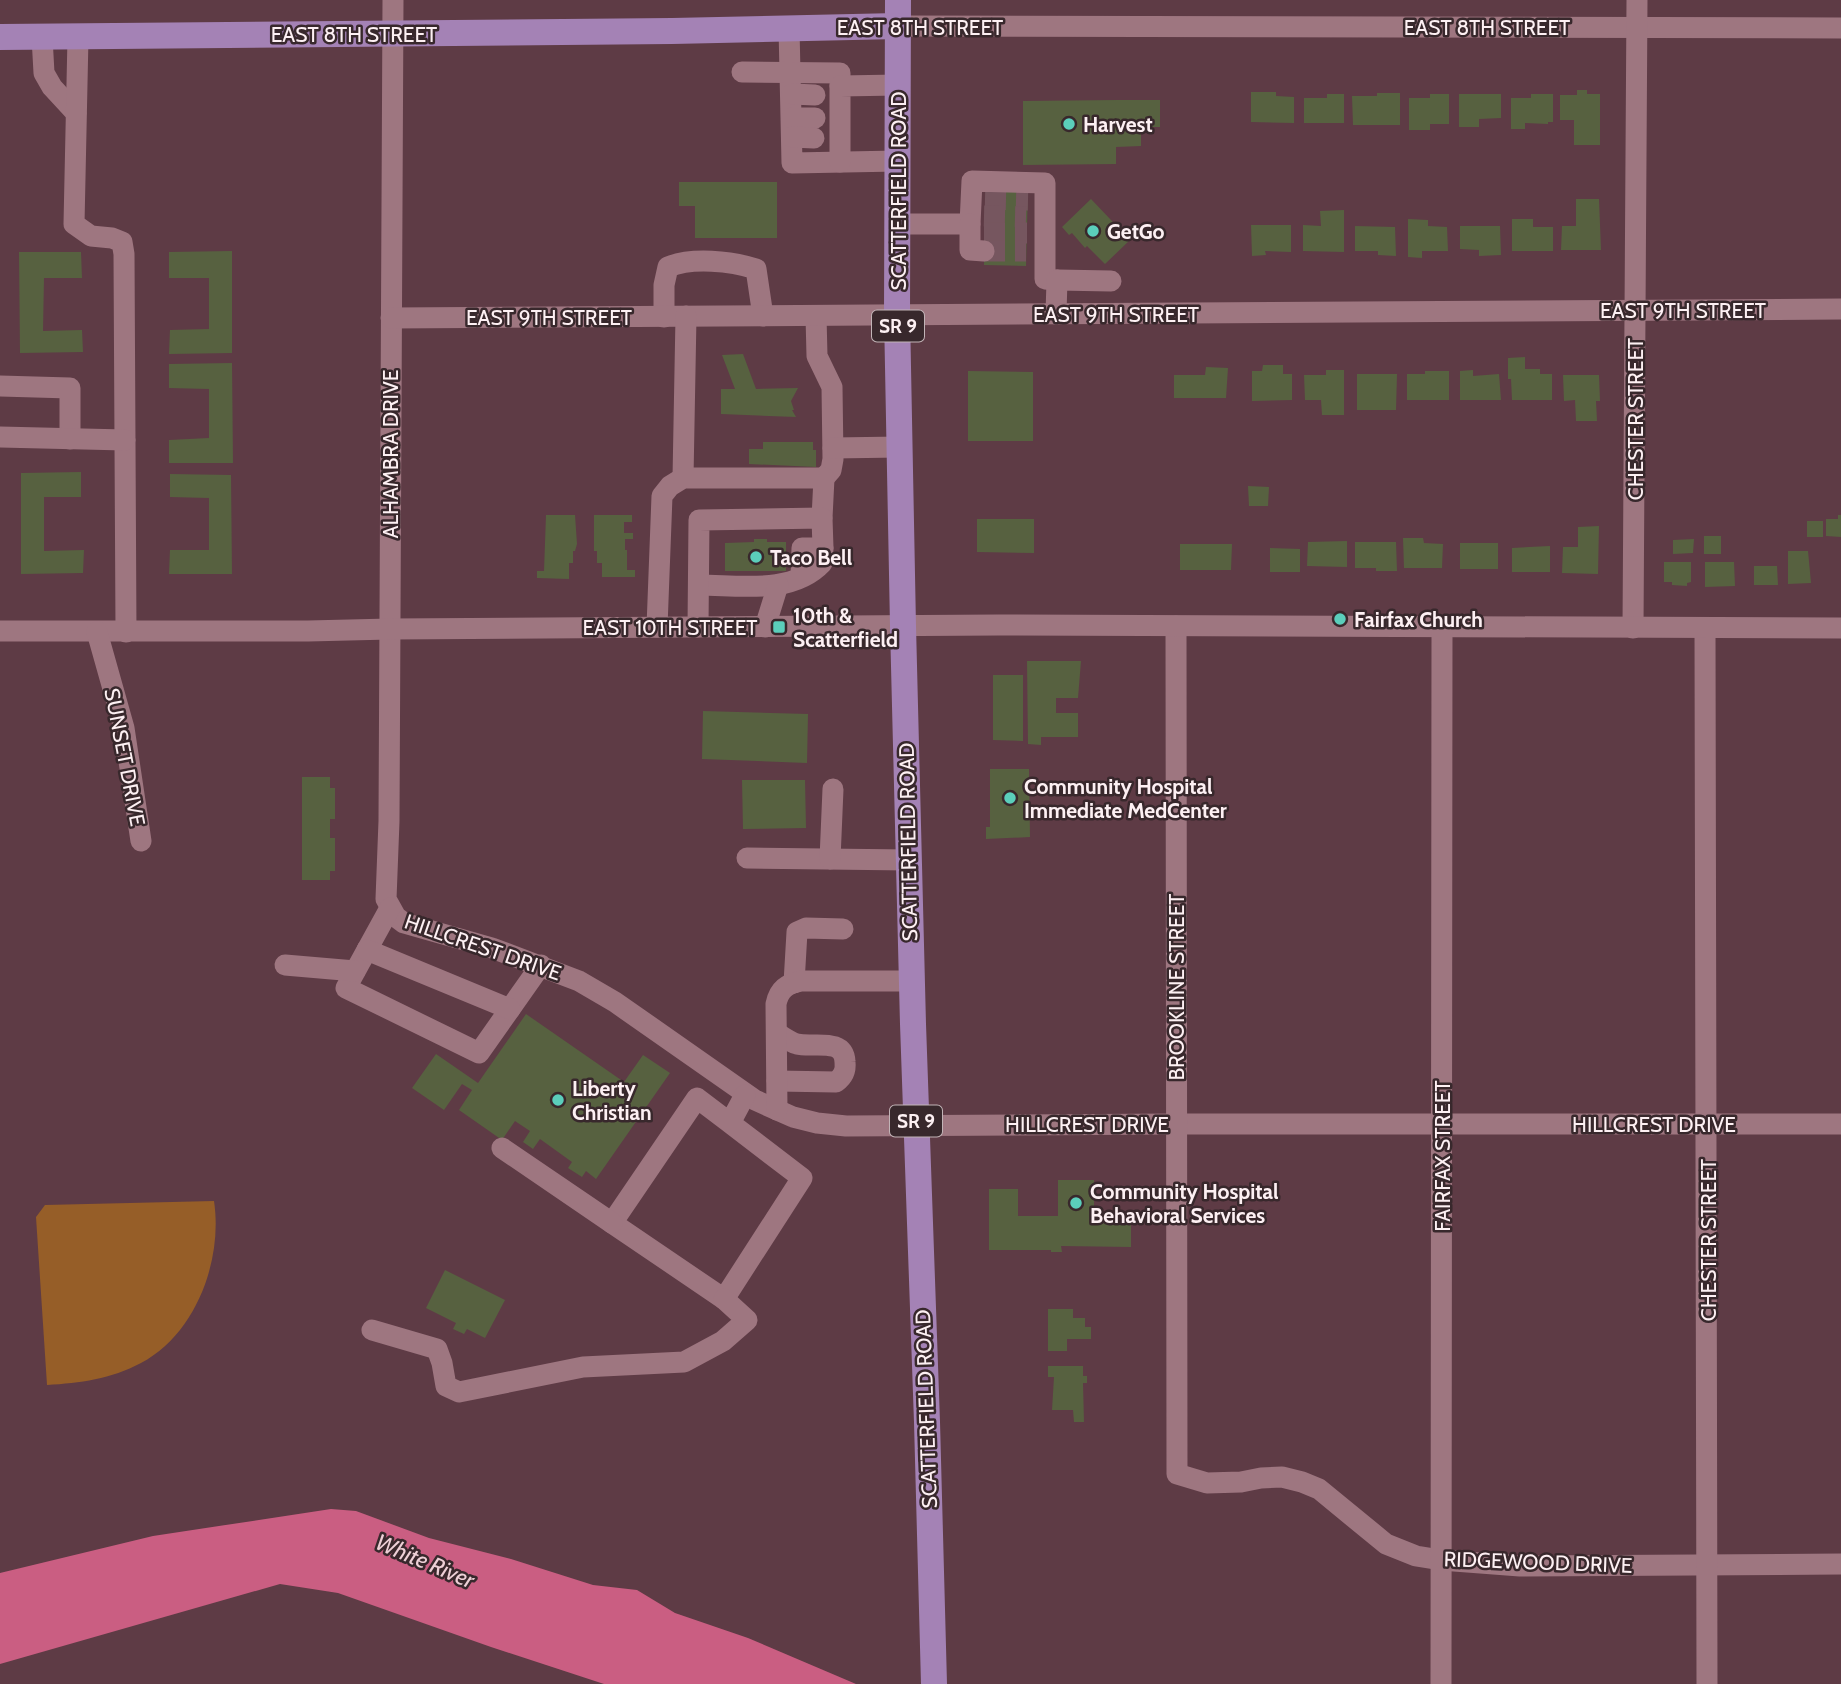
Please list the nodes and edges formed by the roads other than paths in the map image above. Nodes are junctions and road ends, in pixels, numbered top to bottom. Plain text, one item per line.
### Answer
1 (393, 0) edge
2 (1637, 0) edge
3 (898, 13) edge
4 (1637, 27) junction
5 (1841, 28) edge
6 (789, 29) junction
7 (393, 34) junction
8 (0, 37) edge
9 (42, 37) junction
10 (78, 37) junction
11 (742, 72) dead end
12 (791, 72) junction
13 (898, 85) junction
14 (833, 92) junction
15 (792, 94) junction
16 (76, 113) junction
17 (792, 128) junction
18 (830, 128) junction
19 (898, 161) junction
20 (840, 162) junction
21 (898, 224) junction
22 (1057, 280) junction
23 (1111, 281) dead end
24 (1841, 309) edge
25 (1636, 310) junction
26 (1056, 314) junction
27 (897, 315) junction
28 (686, 316) junction
29 (763, 316) junction
30 (816, 316) junction
31 (664, 317) junction
32 (391, 318) junction
33 (0, 386) edge
34 (0, 437) edge
35 (70, 439) junction
36 (125, 440) junction
37 (900, 447) junction
38 (833, 448) junction
39 (683, 478) junction
40 (824, 478) junction
41 (822, 518) junction
42 (699, 585) junction
43 (778, 585) junction
44 (903, 626) junction
45 (1176, 626) junction
46 (657, 627) junction
47 (698, 627) junction
48 (765, 627) junction
49 (1442, 628) junction
50 (1633, 628) junction
51 (1705, 628) junction
52 (1841, 628) edge
53 (390, 629) junction
54 (0, 631) edge
55 (96, 632) junction
56 (126, 632) junction
57 (833, 789) dead end
58 (141, 841) dead end
59 (747, 858) dead end
60 (831, 859) junction
61 (909, 860) junction
62 (390, 908) junction
63 (844, 929) dead end
64 (367, 950) junction
65 (285, 965) dead end
66 (541, 965) junction
67 (355, 971) junction
68 (912, 981) junction
69 (794, 983) junction
70 (510, 1009) junction
71 (777, 1033) junction
72 (777, 1081) junction
73 (746, 1095) junction
74 (777, 1111) junction
75 (730, 1122) junction
76 (1177, 1124) junction
77 (1442, 1124) junction
78 (1708, 1124) junction
79 (1841, 1124) edge
80 (917, 1126) junction
81 (502, 1148) dead end
82 (612, 1223) junction
83 (724, 1299) junction
84 (372, 1330) dead end
85 (1177, 1474) joint
86 (1441, 1560) junction
87 (1841, 1564) edge
88 (1708, 1566) junction
89 (934, 1684) edge
90 (1441, 1684) edge
91 (1707, 1684) edge

1 - 7 street, ALHAMBRA DRIVE
2 - 4 street, CHESTER STREET
3 - 4 street, EAST 8TH STREET
3 - 6 main road, EAST 8TH STREET
3 - 13 main road, SCATTERFIELD ROAD / SR 9
4 - 5 street, EAST 8TH STREET
4 - 25 street, CHESTER STREET
6 - 7 main road, EAST 8TH STREET
6 - 12 street
7 - 10 main road, EAST 8TH STREET
7 - 32 street, ALHAMBRA DRIVE
8 - 9 main road, EAST 8TH STREET
9 - 10 main road, EAST 8TH STREET
9 - 16 street
10 - 16 street
11 - 12 street
12 - 14 street
12 - 15 street
13 - 14 street
13 - 19 main road, SCATTERFIELD ROAD / SR 9
14 - 15 street
14 - 18 street
15 - 17 street
16 - 36 street
17 - 18 street
17 - 20 street
18 - 20 street
19 - 20 street
19 - 21 main road, SCATTERFIELD ROAD / SR 9
21 - 22 street
21 - 27 main road, SCATTERFIELD ROAD / SR 9
22 - 23 street
22 - 26 street
24 - 25 street, EAST 9TH STREET
25 - 26 street, EAST 9TH STREET
25 - 50 street, CHESTER STREET
26 - 27 street, EAST 9TH STREET
27 - 30 street, EAST 9TH STREET
27 - 37 main road, SCATTERFIELD ROAD / SR 9
28 - 29 street, EAST 9TH STREET
28 - 31 street, EAST 9TH STREET
28 - 39 street
29 - 30 street, EAST 9TH STREET
29 - 31 street
30 - 38 street
31 - 32 street, EAST 9TH STREET
32 - 53 street, ALHAMBRA DRIVE
33 - 35 street
34 - 35 street
35 - 36 street
36 - 56 street
37 - 38 street
37 - 44 main road, SCATTERFIELD ROAD / SR 9
38 - 40 street
39 - 40 street
39 - 46 street
40 - 41 street
41 - 42 street
41 - 43 street
42 - 43 street
42 - 47 street
43 - 48 street
44 - 45 street, EAST 10TH STREET
44 - 48 street, EAST 10TH STREET
44 - 61 main road, SCATTERFIELD ROAD / SR 9
45 - 49 street, EAST 10TH STREET
45 - 76 street, BROOKLINE STREET
46 - 47 street, EAST 10TH STREET
46 - 53 street, EAST 10TH STREET
47 - 48 street, EAST 10TH STREET
49 - 50 street, EAST 10TH STREET
49 - 77 street, FAIRFAX STREET
50 - 51 street, EAST 10TH STREET
51 - 52 street
51 - 78 street, CHESTER STREET
53 - 56 street, EAST 10TH STREET
53 - 62 street, ALHAMBRA DRIVE
54 - 55 street, EAST 10TH STREET
55 - 56 street, EAST 10TH STREET
55 - 58 street, SUNSET DRIVE
57 - 60 street
59 - 60 street
60 - 61 street
61 - 68 main road, SCATTERFIELD ROAD / SR 9
62 - 64 street
62 - 66 street, HILLCREST DRIVE
63 - 69 street
64 - 67 street
64 - 70 street
65 - 67 street
66 - 70 street
66 - 73 street, HILLCREST DRIVE
67 - 70 street
68 - 69 street
68 - 80 main road, SCATTERFIELD ROAD / SR 9
69 - 71 street
71 - 72 street
71 - 72 street
72 - 74 street
73 - 74 street, HILLCREST DRIVE
73 - 75 street
74 - 80 street, HILLCREST DRIVE
75 - 82 street
75 - 83 street
76 - 77 street, HILLCREST DRIVE
76 - 80 street, HILLCREST DRIVE
76 - 85 street, BROOKLINE STREET
77 - 78 street, HILLCREST DRIVE
77 - 86 street, FAIRFAX STREET
78 - 79 street, HILLCREST DRIVE
78 - 88 street, CHESTER STREET
80 - 89 main road, SCATTERFIELD ROAD / SR 9
81 - 82 street
82 - 83 street
83 - 84 street
85 - 86 street, RIDGEWOOD DRIVE
86 - 88 street, RIDGEWOOD DRIVE
86 - 90 street, FAIRFAX STREET
87 - 88 street, RIDGEWOOD DRIVE
88 - 91 street, CHESTER STREET

